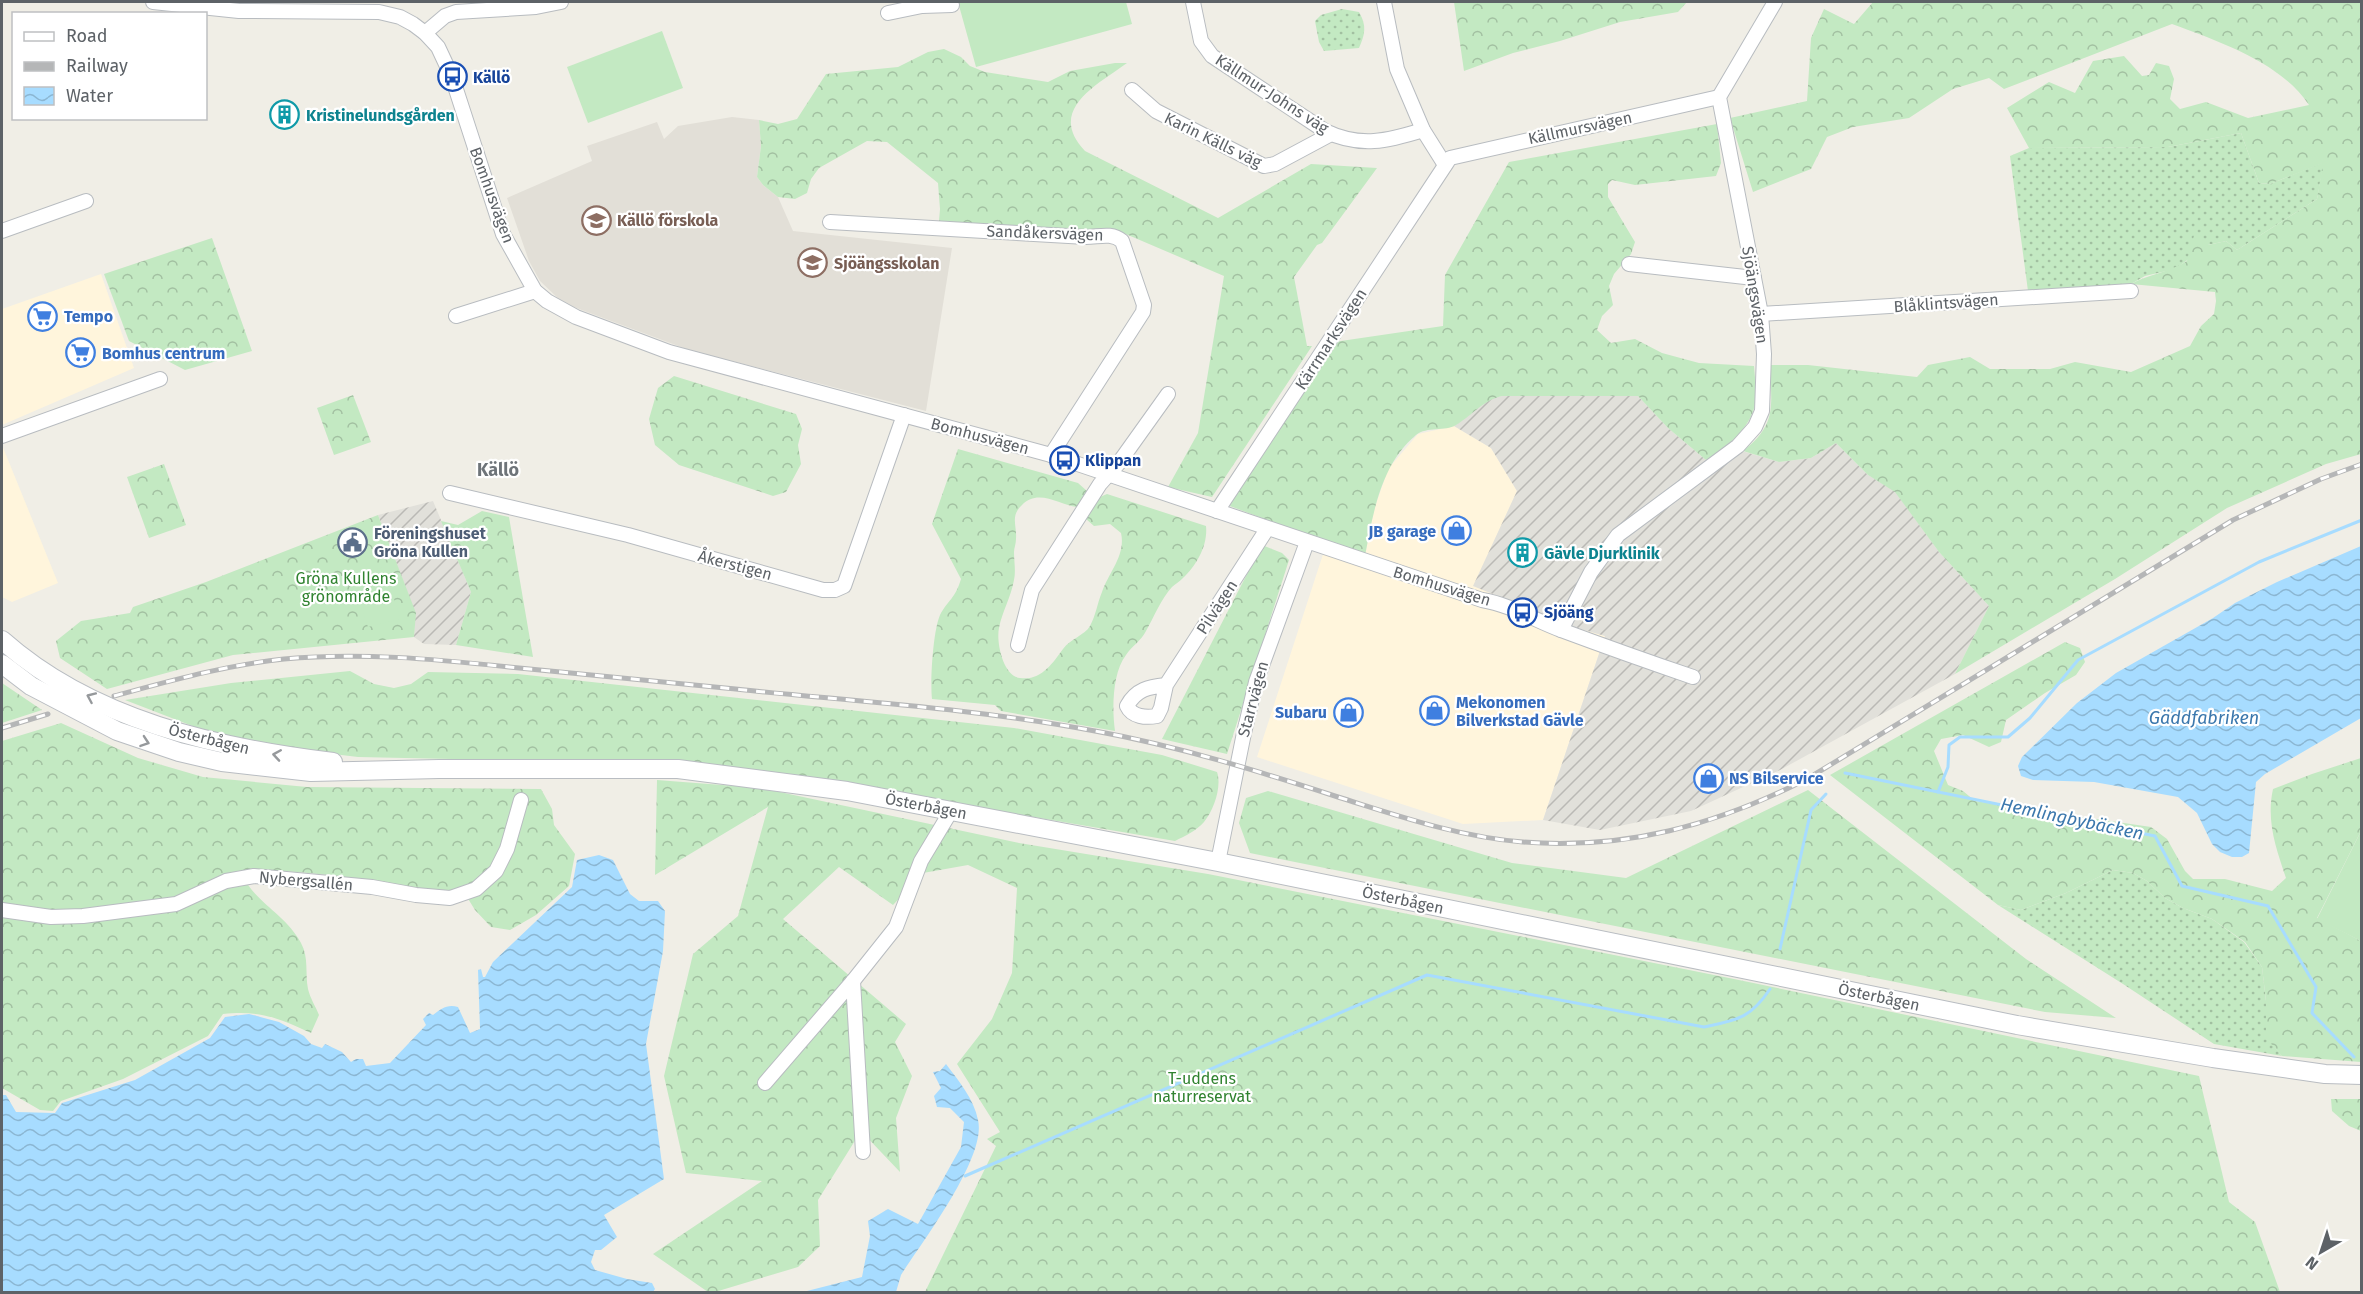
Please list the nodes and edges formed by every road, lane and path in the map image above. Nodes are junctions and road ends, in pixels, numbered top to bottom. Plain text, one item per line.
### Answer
1 (153, 2) edge
2 (561, 2) edge
3 (1193, 2) edge
4 (1384, 2) edge
5 (1775, 2) edge
6 (922, 4) edge
7 (952, 5) dead end
8 (888, 13) dead end
9 (425, 33) junction
10 (1132, 90) dead end
11 (1719, 97) junction
12 (1424, 130) junction
13 (1331, 134) junction
14 (1445, 165) junction
15 (86, 201) dead end
16 (830, 222) dead end
17 (2, 231) edge
18 (1629, 264) dead end
19 (1754, 278) junction
20 (535, 291) junction
21 (2131, 291) dead end
22 (1761, 314) junction
23 (456, 316) dead end
24 (160, 379) dead end
25 (1168, 394) dead end
26 (904, 415) junction
27 (2, 436) edge
28 (1051, 455) junction
29 (1108, 474) junction
30 (450, 494) dead end
31 (1217, 512) junction
32 (1267, 529) junction
33 (1307, 542) junction
34 (1560, 630) junction
35 (2, 640) edge
36 (1018, 645) dead end
37 (2, 664) edge
38 (1693, 677) dead end
39 (1167, 685) dead end
40 (440, 769) junction
41 (521, 800) dead end
42 (951, 811) junction
43 (1218, 862) junction
44 (2, 910) edge
45 (853, 981) junction
46 (2361, 1075) edge
47 (765, 1083) dead end
48 (863, 1152) dead end

1 - 9 street
2 - 9 street
3 - 13 street, Källmur-Johns väg
4 - 12 street
5 - 11 street
6 - 7 street
6 - 8 street
9 - 20 street, Bomhusvägen
10 - 13 street, Karin Källs väg
11 - 14 street, Källmursvägen
11 - 19 street, Sjöängsvägen
12 - 13 street, Källmur-Johns väg
12 - 14 street
14 - 31 street, Kärrmarksvägen
15 - 17 street
16 - 28 street, Sandåkersvägen
18 - 19 street
19 - 22 street, Sjöängsvägen
20 - 23 street
20 - 26 street, Bomhusvägen
21 - 22 street, Blåklintsvägen
22 - 34 street, Sjöängsvägen
24 - 27 street
25 - 29 street
26 - 28 street, Bomhusvägen
26 - 30 street, Åkerstigen
28 - 29 street, Bomhusvägen
29 - 31 street, Bomhusvägen
29 - 36 street
31 - 32 street, Bomhusvägen
32 - 33 street, Bomhusvägen
32 - 39 street, Pilvägen
33 - 34 street, Bomhusvägen
33 - 43 street, Starrvägen
34 - 38 street, Bomhusvägen
40 -> 35 main road, Österbågen
37 -> 40 main road, Österbågen
40 - 42 main road, Österbågen
41 - 44 street, Nybergsallén
42 - 43 main road, Österbågen
42 - 45 street
43 - 46 main road, Österbågen
45 - 47 street
45 - 48 street

